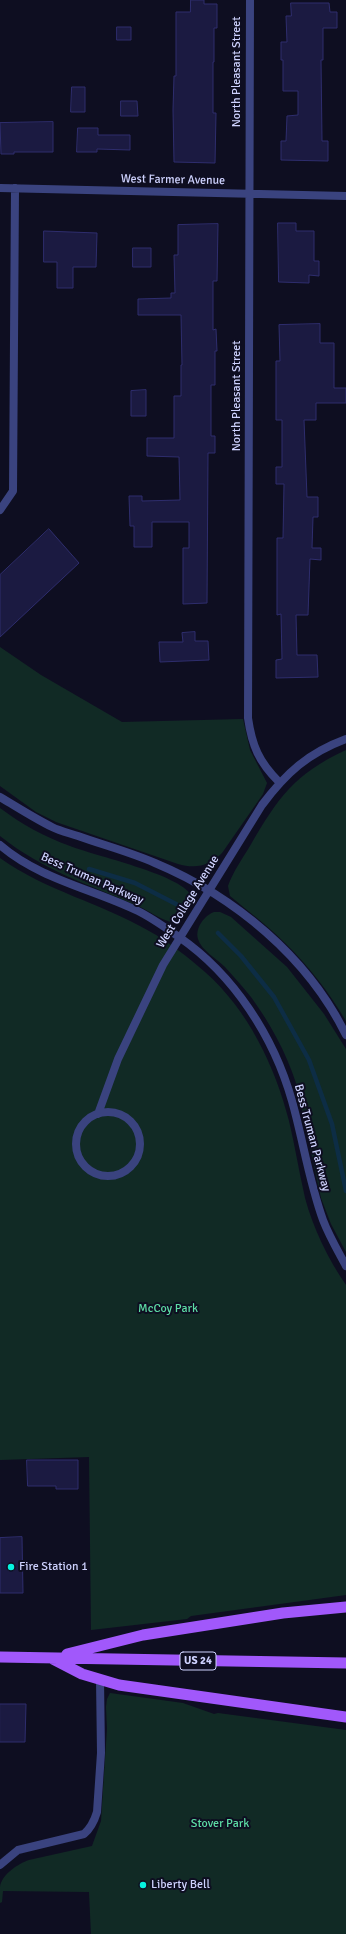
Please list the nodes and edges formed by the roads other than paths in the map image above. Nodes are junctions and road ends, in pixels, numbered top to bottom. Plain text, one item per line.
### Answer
1 (250, 0) edge
2 (0, 188) edge
3 (15, 188) junction
4 (249, 194) junction
5 (346, 196) edge
6 (0, 510) edge
7 (346, 739) edge
8 (279, 782) junction
9 (0, 797) edge
10 (0, 845) edge
11 (209, 890) junction
12 (180, 938) junction
13 (346, 1036) edge
14 (98, 1114) junction
15 (346, 1266) edge
16 (346, 1607) edge
17 (0, 1657) edge
18 (51, 1658) junction
19 (346, 1663) edge
20 (100, 1680) junction
21 (346, 1717) edge
22 (0, 1865) edge

1 - 4 street, North Pleasant Street
2 - 3 street, West Farmer Avenue
3 - 4 street, West Farmer Avenue
3 - 6 street
4 - 5 street, West Farmer Avenue
4 - 8 street, North Pleasant Street
7 - 8 street, West College Avenue
8 - 11 street, West College Avenue
9 - 11 street
10 - 12 street, Bess Truman Parkway
11 - 12 street, West College Avenue
11 - 13 street
12 - 14 street, West College Avenue
12 - 15 street, Bess Truman Parkway
14 - 14 street
16 - 18 main road
17 - 18 main road, US 24
18 - 19 main road, US 24
18 - 20 main road
20 - 21 main road
20 - 22 street

